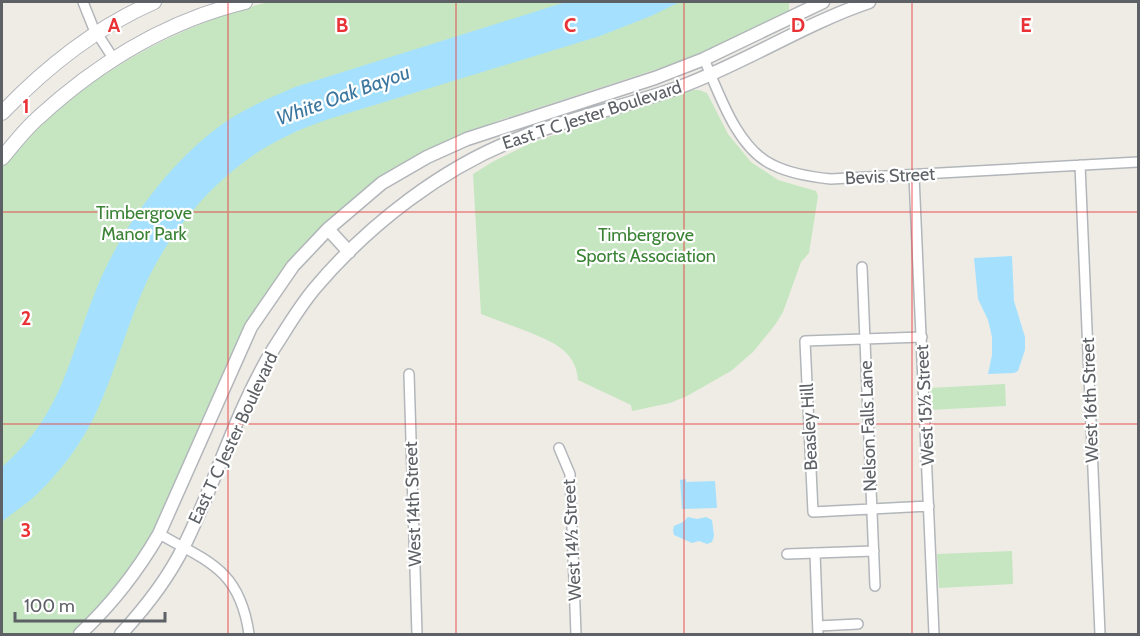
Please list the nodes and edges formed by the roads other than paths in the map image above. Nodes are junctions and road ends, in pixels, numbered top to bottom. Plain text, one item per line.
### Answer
1 (83, 2) edge
2 (154, 2) edge
3 (245, 2) edge
4 (823, 2) edge
5 (869, 2) edge
6 (225, 4) edge
7 (97, 34) junction
8 (113, 58) junction
9 (704, 59) junction
10 (711, 74) junction
11 (2, 113) edge
12 (2, 158) edge
13 (1138, 162) edge
14 (1080, 165) junction
15 (914, 176) junction
16 (328, 229) junction
17 (349, 252) junction
18 (862, 267) dead end
19 (922, 337) junction
20 (865, 339) junction
21 (409, 374) dead end
22 (559, 448) dead end
23 (929, 506) junction
24 (872, 509) junction
25 (159, 534) junction
26 (184, 548) junction
27 (874, 551) junction
28 (815, 553) junction
29 (787, 554) dead end
30 (875, 586) dead end
31 (858, 624) dead end
32 (818, 630) edge
33 (80, 634) edge
34 (121, 634) edge
35 (249, 634) edge
36 (417, 634) edge
37 (576, 634) edge
38 (934, 634) edge
39 (1100, 634) edge

1 - 7 street
2 - 7 main road
3 - 6 main road
4 - 9 street, East T C Jester Boulevard
5 - 10 street, East T C Jester Boulevard
6 - 8 main road
7 - 8 street
7 - 11 main road
8 - 12 main road
9 - 10 street, Bevis Street
9 - 16 street, East T C Jester Boulevard
10 - 15 street, Bevis Street
10 - 17 street, East T C Jester Boulevard
13 - 14 street, Bevis Street
14 - 15 street, Bevis Street
14 - 39 street, West 16th Street
15 - 19 street, West 15½ Street
16 - 17 street
16 - 25 street, East T C Jester Boulevard
17 - 26 street, East T C Jester Boulevard
18 - 20 street, Nelson Falls Lane
19 - 20 street
19 - 23 street, West 15½ Street
20 - 24 street, Nelson Falls Lane
20 - 24 street, Beasley Hill
21 - 36 street, West 14th Street
22 - 37 street, West 14½ Street
23 - 24 street
23 - 38 street, West 15½ Street
24 - 27 street, Nelson Falls Lane
25 - 26 street
25 - 33 street, East T C Jester Boulevard
26 - 34 street, East T C Jester Boulevard
26 - 35 street
27 - 28 street
27 - 30 street, Nelson Falls Lane
28 - 29 street
28 - 32 street
31 - 32 street

